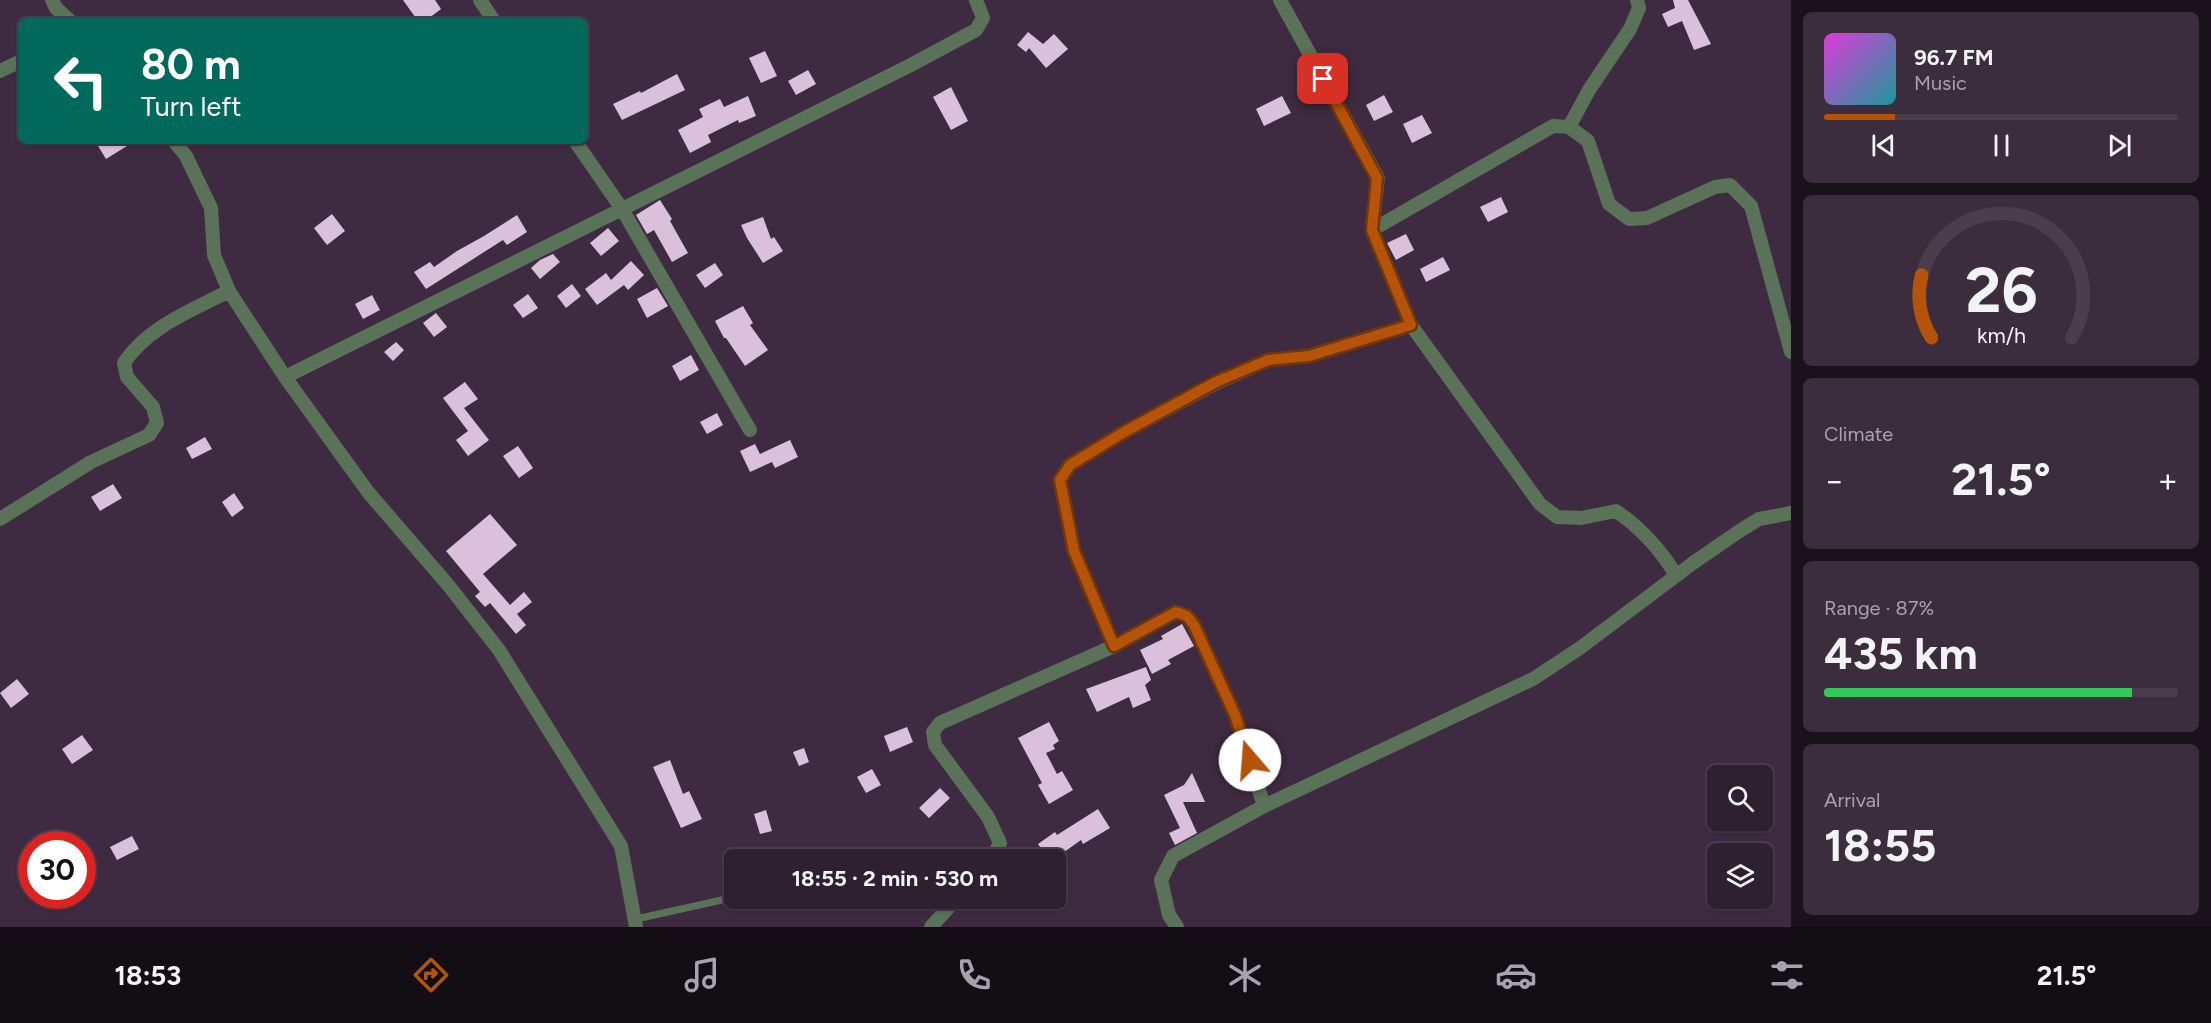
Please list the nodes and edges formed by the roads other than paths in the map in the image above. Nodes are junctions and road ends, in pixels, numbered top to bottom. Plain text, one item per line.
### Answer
1 (52, 0) edge
2 (480, 0) edge
3 (976, 0) edge
4 (1280, 0) edge
5 (1637, 0) edge
6 (67, 18) edge
7 (492, 18) edge
8 (18, 62) edge
9 (0, 71) edge
10 (1569, 127) junction
11 (176, 144) edge
12 (577, 144) edge
13 (622, 209) junction
14 (1372, 230) junction
15 (229, 291) junction
16 (1411, 325) junction
17 (1791, 352) edge
18 (285, 377) junction
19 (750, 430) dead end
20 (1791, 513) edge
21 (0, 519) edge
22 (1676, 576) junction
23 (1114, 646) junction
24 (1264, 806) junction
25 (997, 849) edge
26 (724, 900) edge
27 (947, 909) edge
28 (636, 923) edge
29 (931, 927) edge
30 (1177, 927) edge

1 - 6 street
2 - 7 street
3 - 13 street
4 - 14 street
5 - 10 street
8 - 9 street
10 - 14 street
10 - 17 street
11 - 15 street
12 - 13 street
13 - 18 street
13 - 19 street
14 - 16 street
15 - 18 street
15 - 21 street
16 - 22 street
16 - 23 street
18 - 28 street
20 - 22 street
22 - 24 street
23 - 24 street
23 - 25 street
24 - 30 street
26 - 28 lane
27 - 29 street

